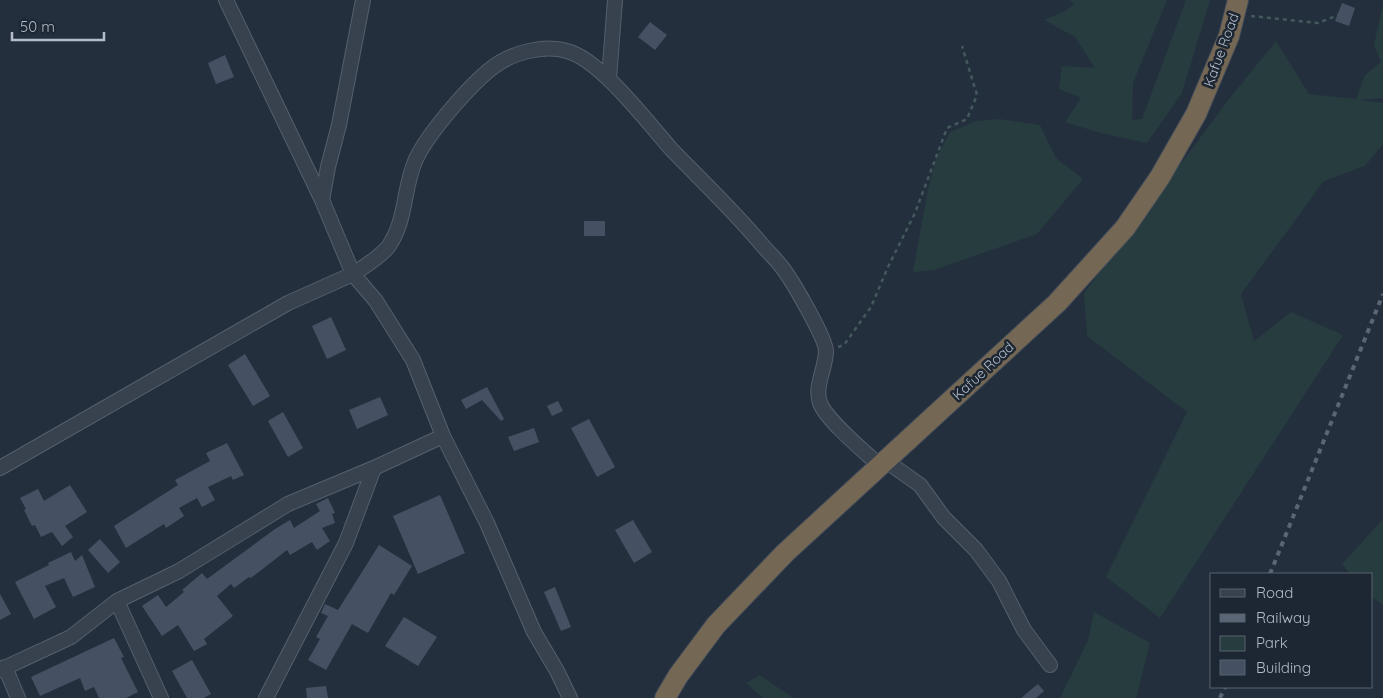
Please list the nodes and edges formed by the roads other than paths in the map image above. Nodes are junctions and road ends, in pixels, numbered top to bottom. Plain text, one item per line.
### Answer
1 (226, 0) edge
2 (363, 0) edge
3 (615, 0) edge
4 (1236, 7) edge
5 (609, 79) junction
6 (322, 200) junction
7 (353, 274) junction
8 (443, 436) junction
9 (883, 464) junction
10 (0, 468) edge
11 (374, 468) junction
12 (118, 601) junction
13 (1050, 665) dead end
14 (3, 669) edge
15 (18, 698) edge
16 (161, 698) edge
17 (266, 698) edge
18 (570, 698) edge
19 (665, 698) edge

1 - 6 street
2 - 6 street
3 - 5 street
4 - 9 highway, Kafue Road
5 - 7 street
5 - 9 street
6 - 7 street
7 - 8 street
7 - 10 street
8 - 11 street
8 - 18 street
9 - 13 street
9 - 19 highway, Kafue Road
11 - 12 street
11 - 17 street
12 - 14 street
12 - 16 street
14 - 15 street

